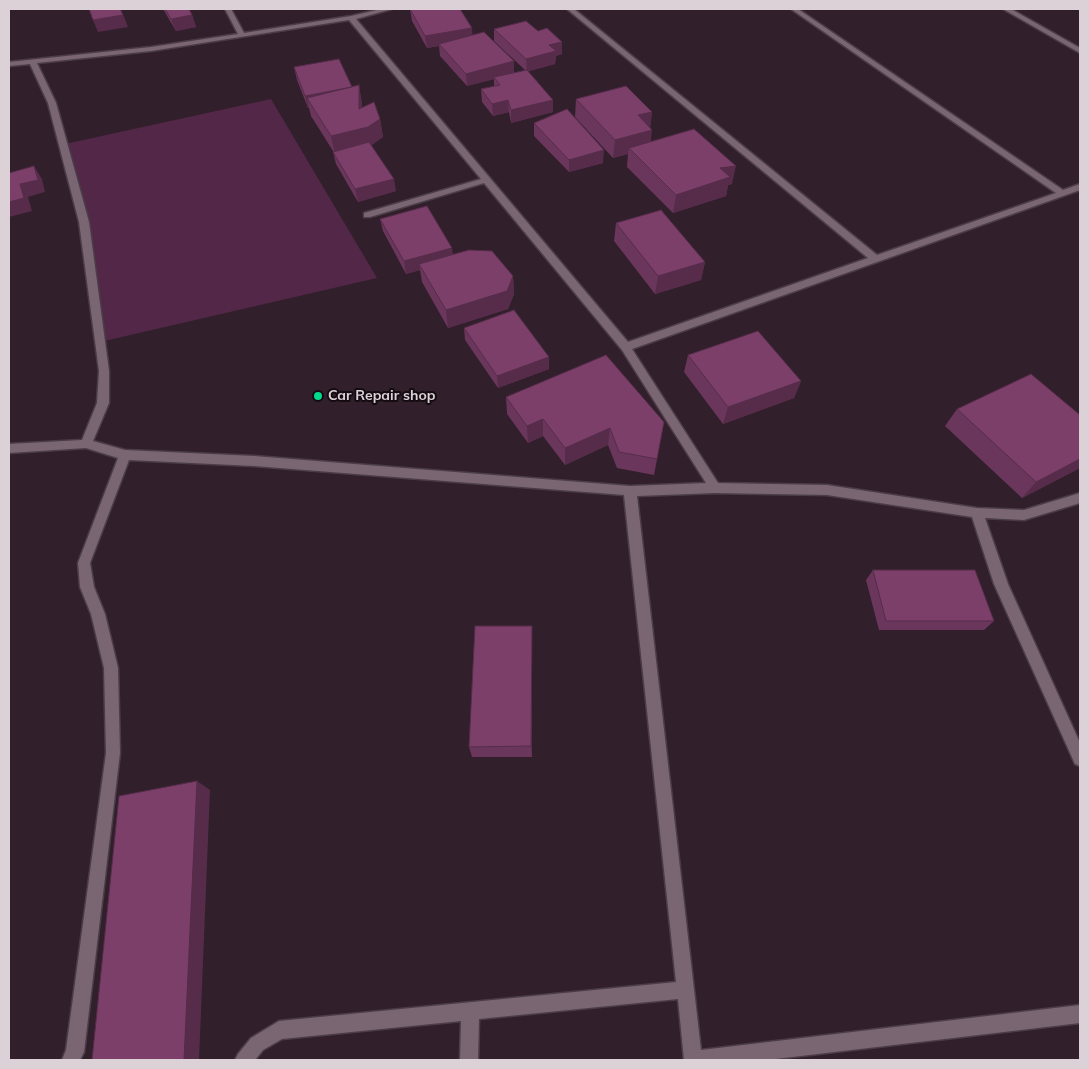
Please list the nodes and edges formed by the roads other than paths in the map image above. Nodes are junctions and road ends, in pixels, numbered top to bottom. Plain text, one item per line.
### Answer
1 (228, 9) edge
2 (389, 9) edge
3 (570, 9) edge
4 (794, 9) edge
5 (1006, 9) edge
6 (351, 18) junction
7 (242, 36) junction
8 (1080, 51) edge
9 (33, 62) junction
10 (9, 64) edge
11 (487, 180) junction
12 (1080, 187) edge
13 (1062, 192) junction
14 (367, 215) dead end
15 (874, 258) junction
16 (626, 347) junction
17 (86, 444) junction
18 (9, 449) edge
19 (125, 455) junction
20 (715, 488) junction
21 (630, 492) junction
22 (1080, 498) edge
23 (977, 513) junction
24 (1080, 759) edge
25 (684, 990) junction
26 (470, 1011) junction
27 (1080, 1014) edge
28 (71, 1060) edge
29 (244, 1060) edge
30 (469, 1060) edge
31 (693, 1060) edge

1 - 7 street
2 - 6 street
3 - 15 street
4 - 13 street
5 - 8 street
6 - 7 street
6 - 11 street
7 - 9 street
9 - 10 street
9 - 17 street
11 - 14 street
11 - 16 street
12 - 13 street
13 - 15 street
15 - 16 street
16 - 20 street
17 - 18 street
17 - 19 street
19 - 21 street
19 - 28 street
20 - 21 street
20 - 23 street
21 - 25 street
22 - 23 street
23 - 24 street
25 - 26 street
25 - 31 street
26 - 29 street
26 - 30 street
27 - 31 street

